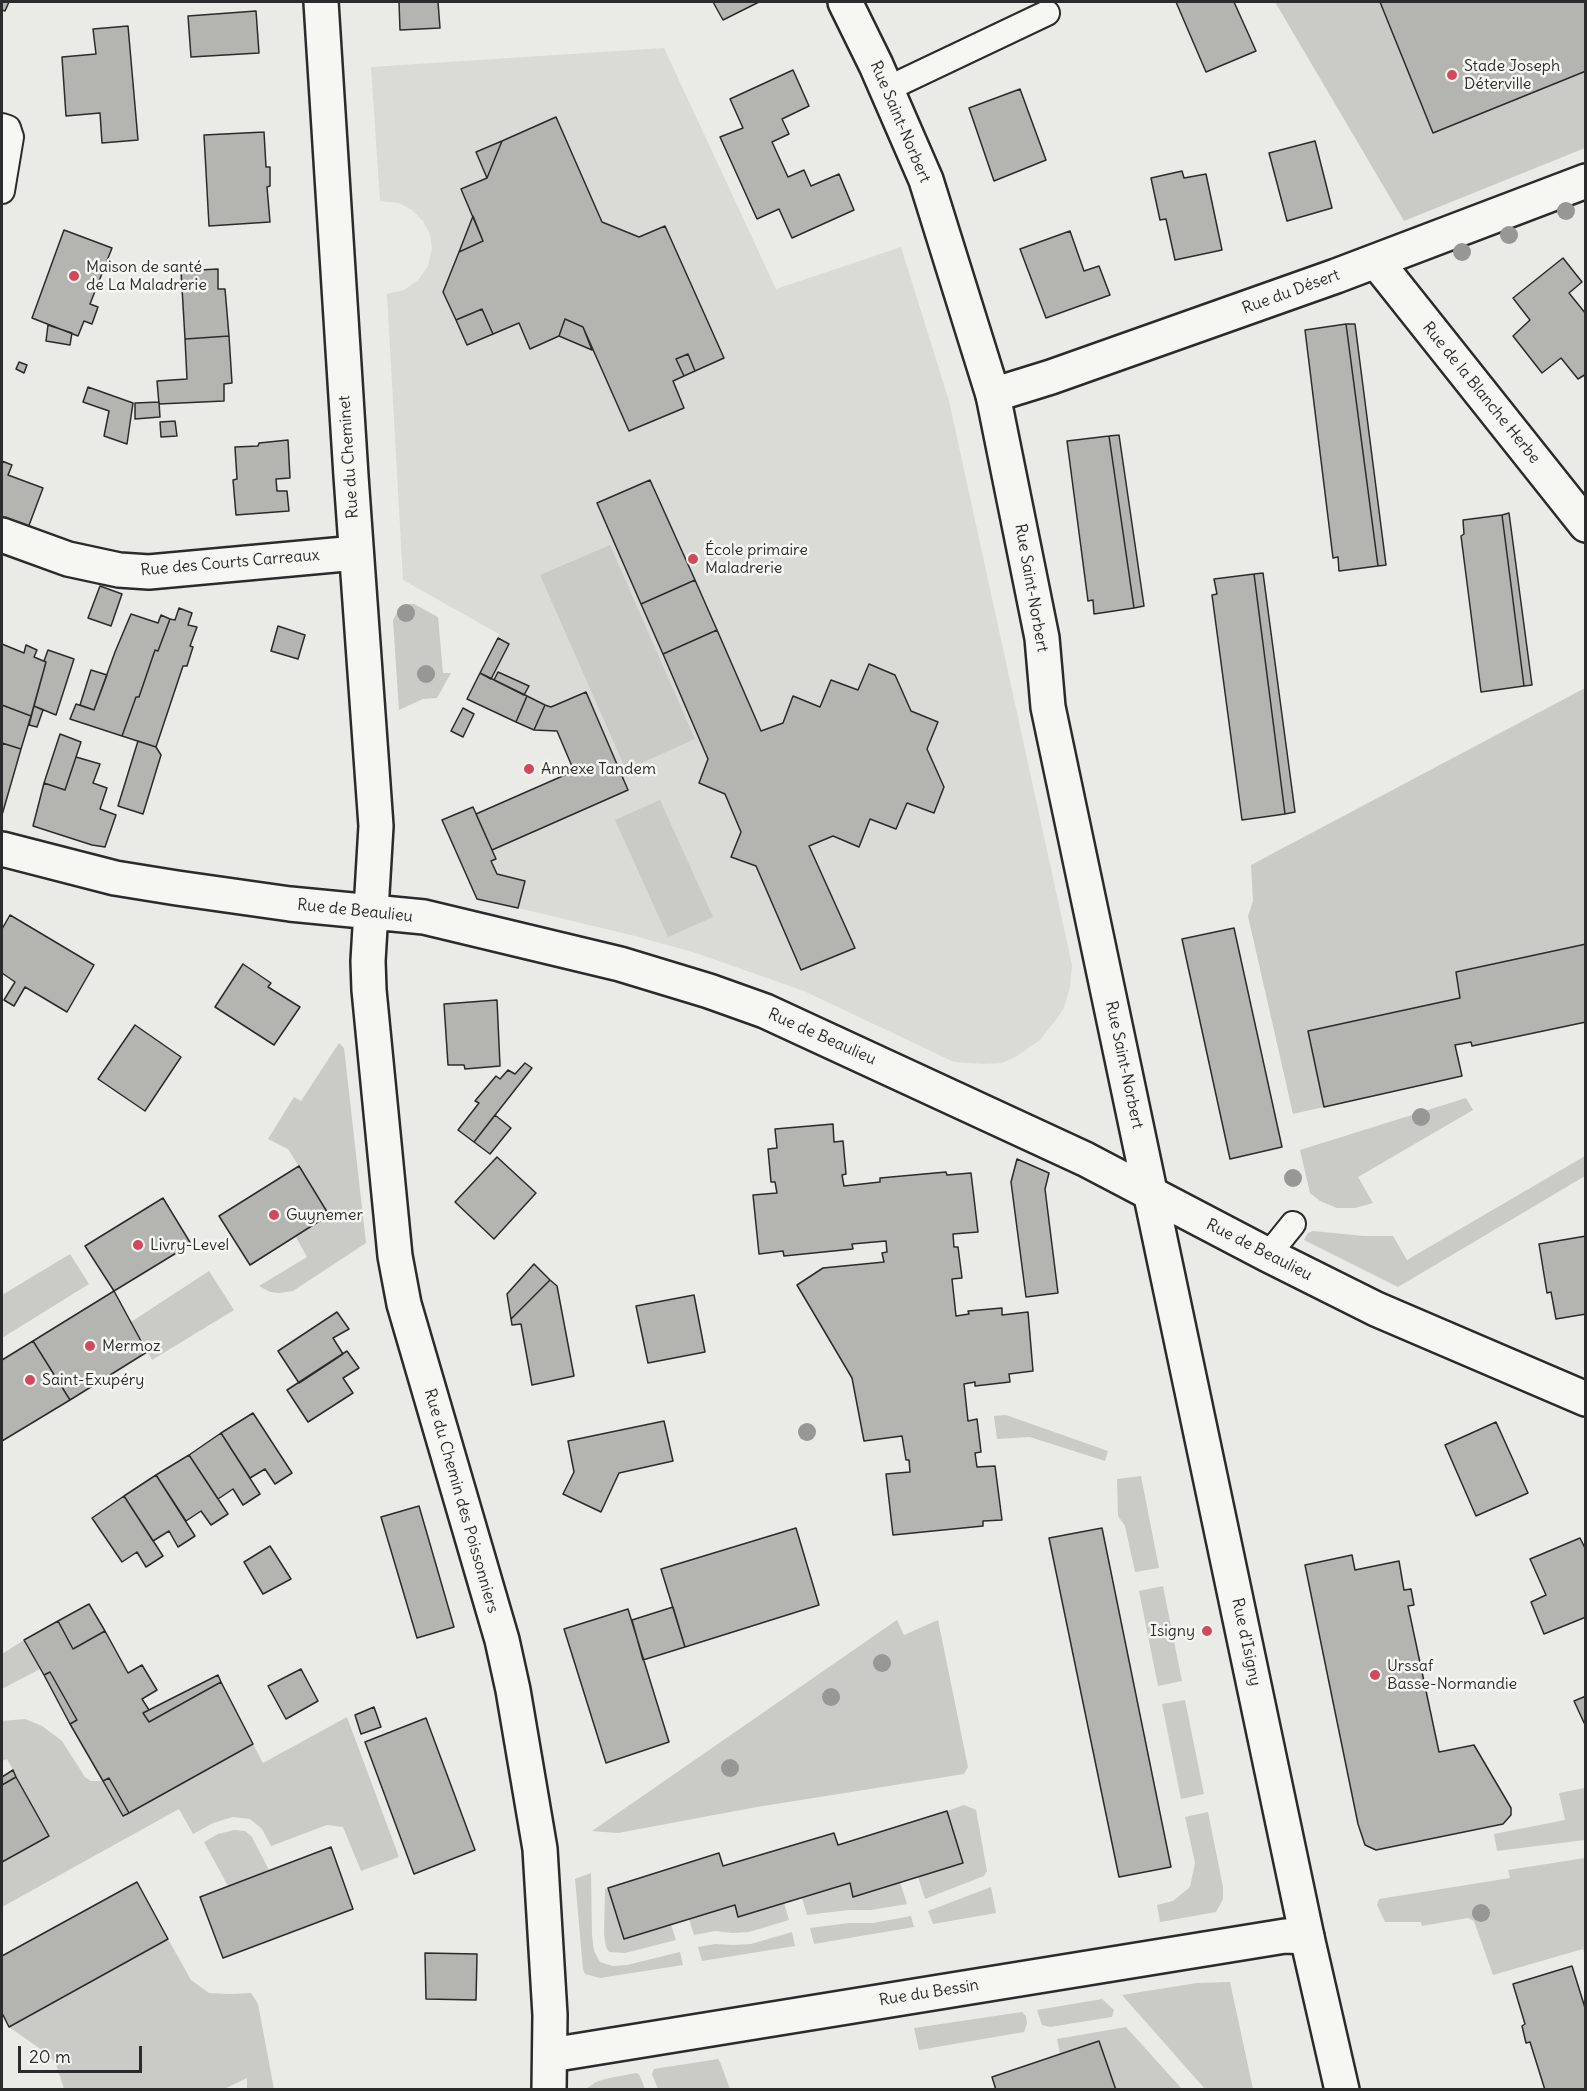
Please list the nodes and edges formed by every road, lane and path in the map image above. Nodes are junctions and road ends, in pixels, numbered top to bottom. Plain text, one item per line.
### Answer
1 (321, 2) edge
2 (845, 2) edge
3 (1047, 13) dead end
4 (887, 89) junction
5 (2, 126) edge
6 (1586, 181) edge
7 (2, 191) edge
8 (1376, 261) junction
9 (993, 395) junction
10 (1586, 525) edge
11 (2, 535) edge
12 (356, 553) junction
13 (2, 849) edge
14 (371, 912) junction
15 (1152, 1194) junction
16 (1293, 1224) dead end
17 (1268, 1255) junction
18 (1586, 1399) edge
19 (1307, 1937) junction
20 (551, 2055) junction
21 (549, 2090) edge
22 (1342, 2090) edge

1 - 12 street, Rue du Cheminet
2 - 4 street, Rue Saint-Norbert
3 - 4 lane
4 - 9 street, Rue Saint-Norbert
5 - 7 lane
6 - 8 street, Rue du Désert
8 - 9 street, Rue du Désert
8 - 10 street, Rue de la Blanche Herbe
9 - 15 street, Rue Saint-Norbert
11 - 12 street, Rue des Courts Carreaux
12 - 14 street, Rue du Cheminet
13 - 14 street, Rue de Beaulieu
14 - 15 street, Rue de Beaulieu
14 - 20 street, Rue du Chemin des Poissonniers
15 - 17 street, Rue de Beaulieu
15 - 19 street, Rue d'Isigny
16 - 17 lane
17 - 18 street, Rue de Beaulieu
19 - 20 street, Rue du Bessin
19 - 22 street, Rue d'Isigny
20 - 21 street, Rue du Chemin des Poissonniers

